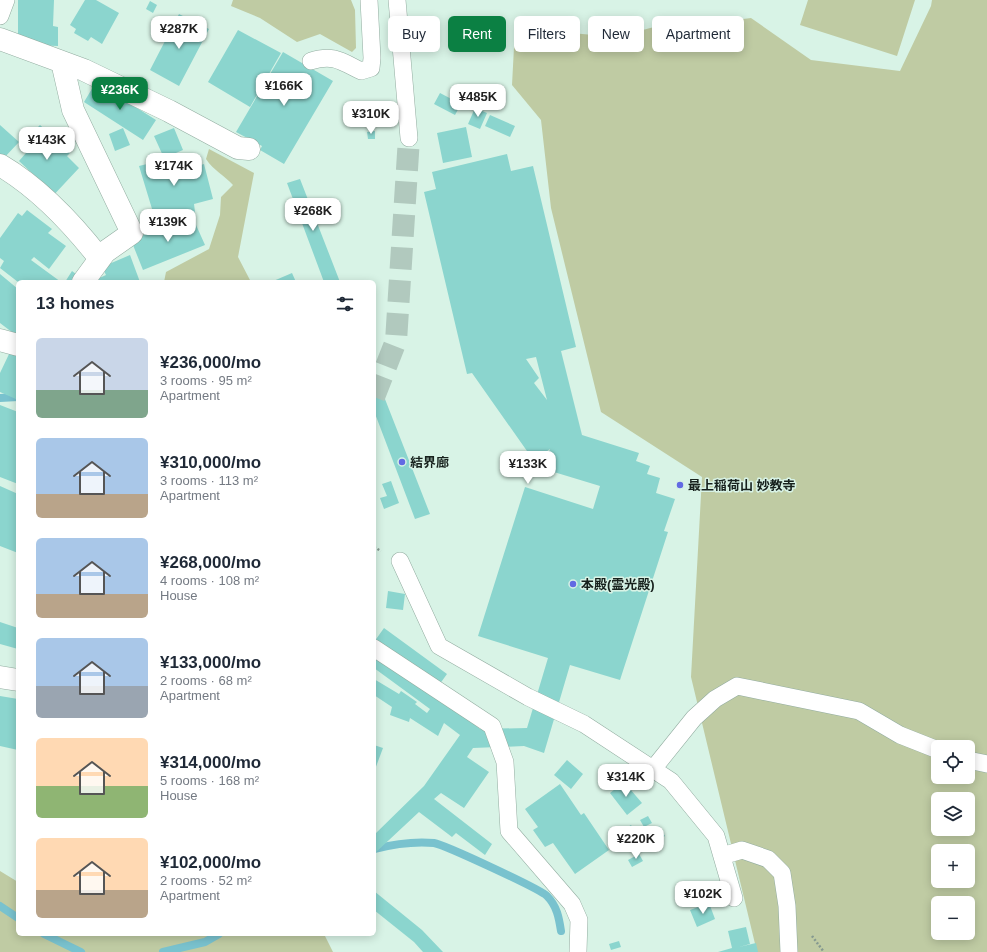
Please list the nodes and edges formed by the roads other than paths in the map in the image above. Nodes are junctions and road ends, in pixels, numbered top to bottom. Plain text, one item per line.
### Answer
1 (6, 0) edge
2 (369, 0) edge
3 (397, 0) edge
4 (0, 16) edge
5 (0, 39) edge
6 (310, 61) dead end
7 (62, 62) junction
8 (409, 138) tunnel mouth
9 (249, 149) dead end
10 (0, 165) edge
11 (100, 258) junction
12 (84, 280) edge
13 (0, 340) edge
14 (16, 344) edge
15 (400, 561) dead end
16 (376, 649) edge
17 (0, 676) edge
18 (16, 680) edge
19 (931, 747) edge
20 (975, 761) edge
21 (987, 764) edge
22 (653, 769) junction
23 (722, 856) junction
24 (734, 898) dead end
25 (578, 952) edge
26 (789, 952) edge

1 - 4 lane
2 - 6 lane
3 - 8 lane
5 - 7 street
7 - 9 street
7 - 11 street
10 - 11 street
11 - 12 street
13 - 14 street
15 - 22 lane
16 - 25 lane
17 - 18 street
19 - 22 lane
20 - 21 lane
22 - 23 lane
23 - 24 lane
23 - 26 lane

